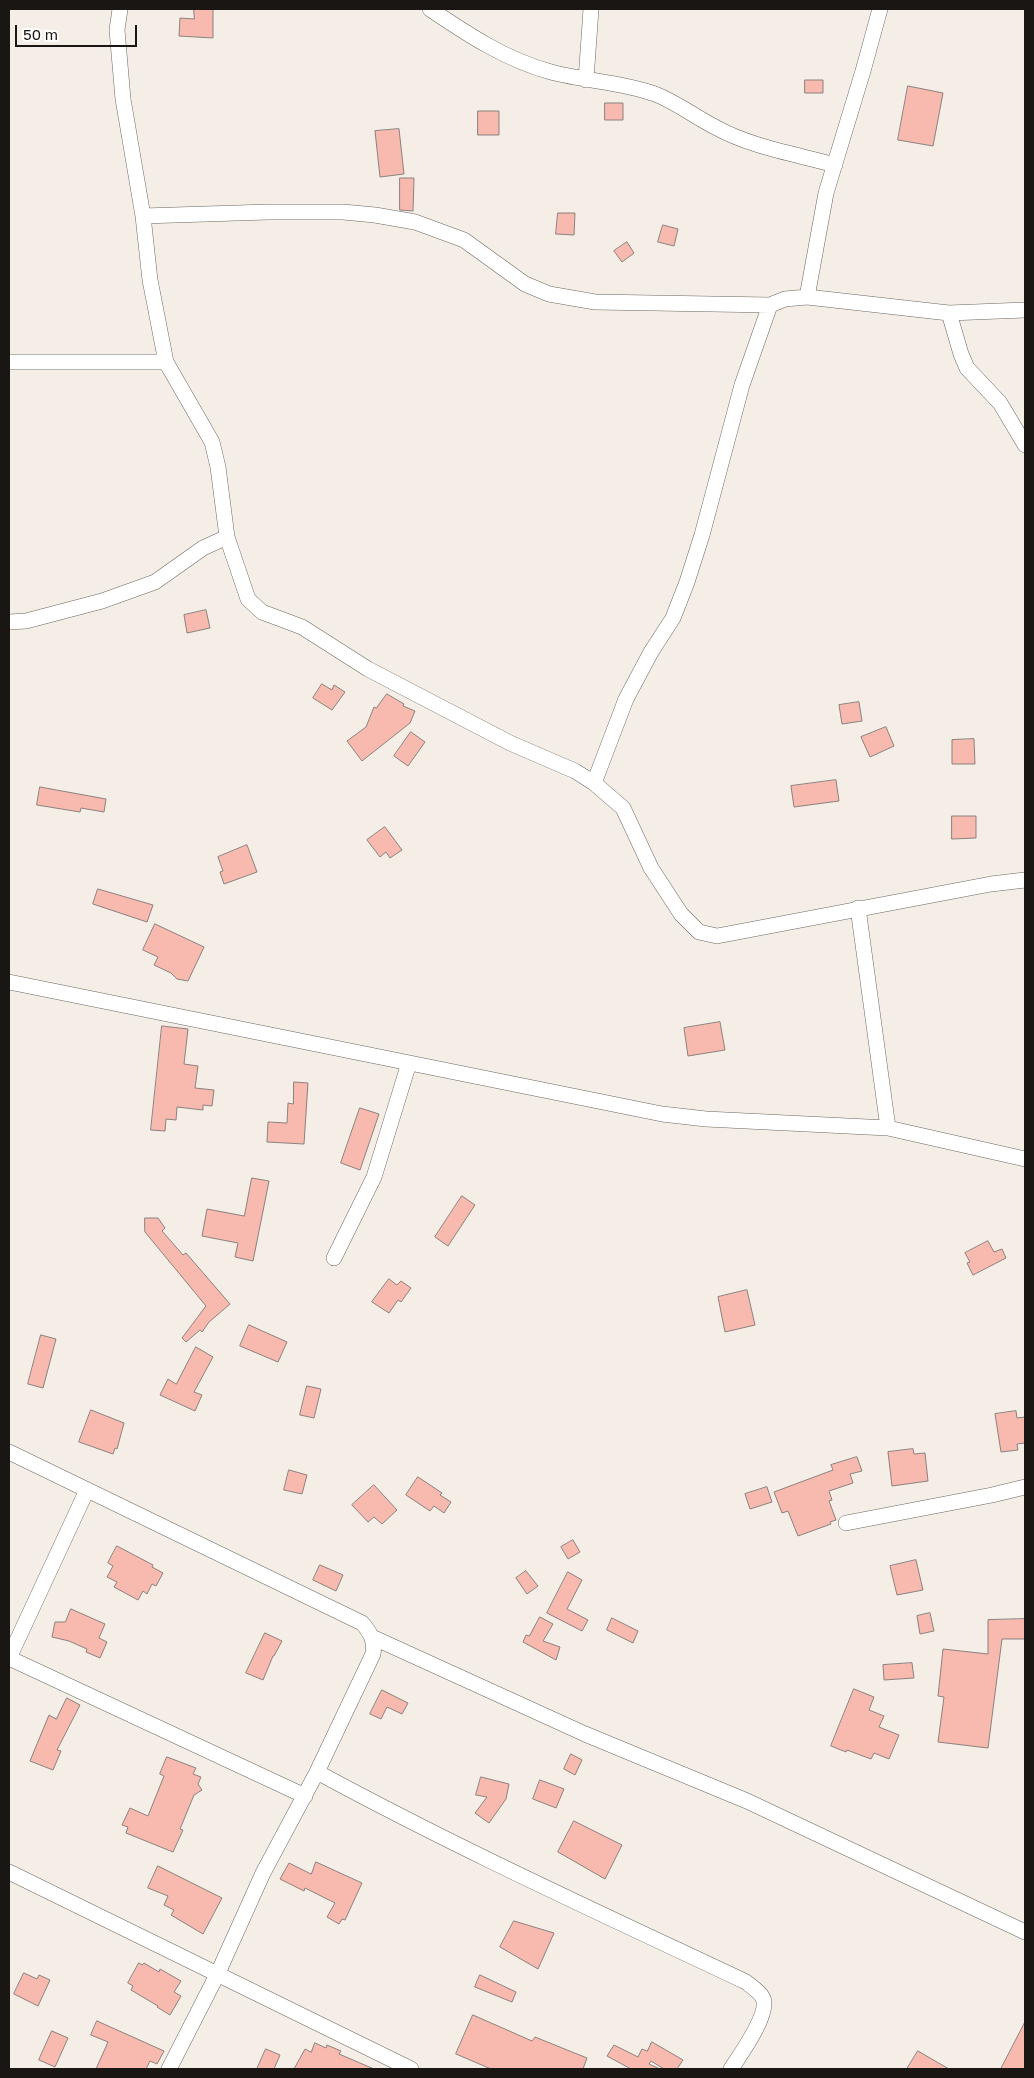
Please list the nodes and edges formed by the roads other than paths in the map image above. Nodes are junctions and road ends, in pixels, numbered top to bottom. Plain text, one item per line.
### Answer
1 (120, 9) edge
2 (430, 9) edge
3 (591, 9) edge
4 (880, 9) edge
5 (586, 80) junction
6 (835, 165) junction
7 (143, 216) junction
8 (807, 297) junction
9 (770, 305) junction
10 (1025, 310) edge
11 (948, 313) junction
12 (9, 362) edge
13 (166, 362) junction
14 (1025, 445) edge
15 (227, 537) junction
16 (9, 622) edge
17 (594, 783) junction
18 (1025, 880) edge
19 (858, 908) junction
20 (9, 982) edge
21 (409, 1063) junction
22 (888, 1128) junction
23 (1025, 1159) edge
24 (334, 1258) dead end
25 (9, 1452) edge
26 (1025, 1487) edge
27 (87, 1490) junction
28 (846, 1523) dead end
29 (372, 1637) junction
30 (9, 1658) edge
31 (318, 1772) junction
32 (305, 1796) junction
33 (9, 1872) edge
34 (1025, 1932) edge
35 (218, 1973) junction
36 (169, 2069) edge
37 (411, 2069) edge
38 (731, 2069) edge

1 - 7 street
2 - 5 street
3 - 5 street
4 - 6 street
5 - 6 street
6 - 8 street
7 - 9 street
7 - 13 street
8 - 9 street
8 - 11 street
9 - 17 street
10 - 11 street
11 - 14 street
12 - 13 street
13 - 15 street
15 - 16 street
15 - 17 street
17 - 19 street
18 - 19 street
19 - 22 street
20 - 21 street
21 - 22 street
21 - 24 street
22 - 23 street
25 - 27 street
26 - 28 street
27 - 29 street
27 - 30 street
29 - 31 street
29 - 34 street
30 - 32 street
31 - 32 street
31 - 38 street
32 - 35 street
33 - 35 street
35 - 36 street
35 - 37 street

